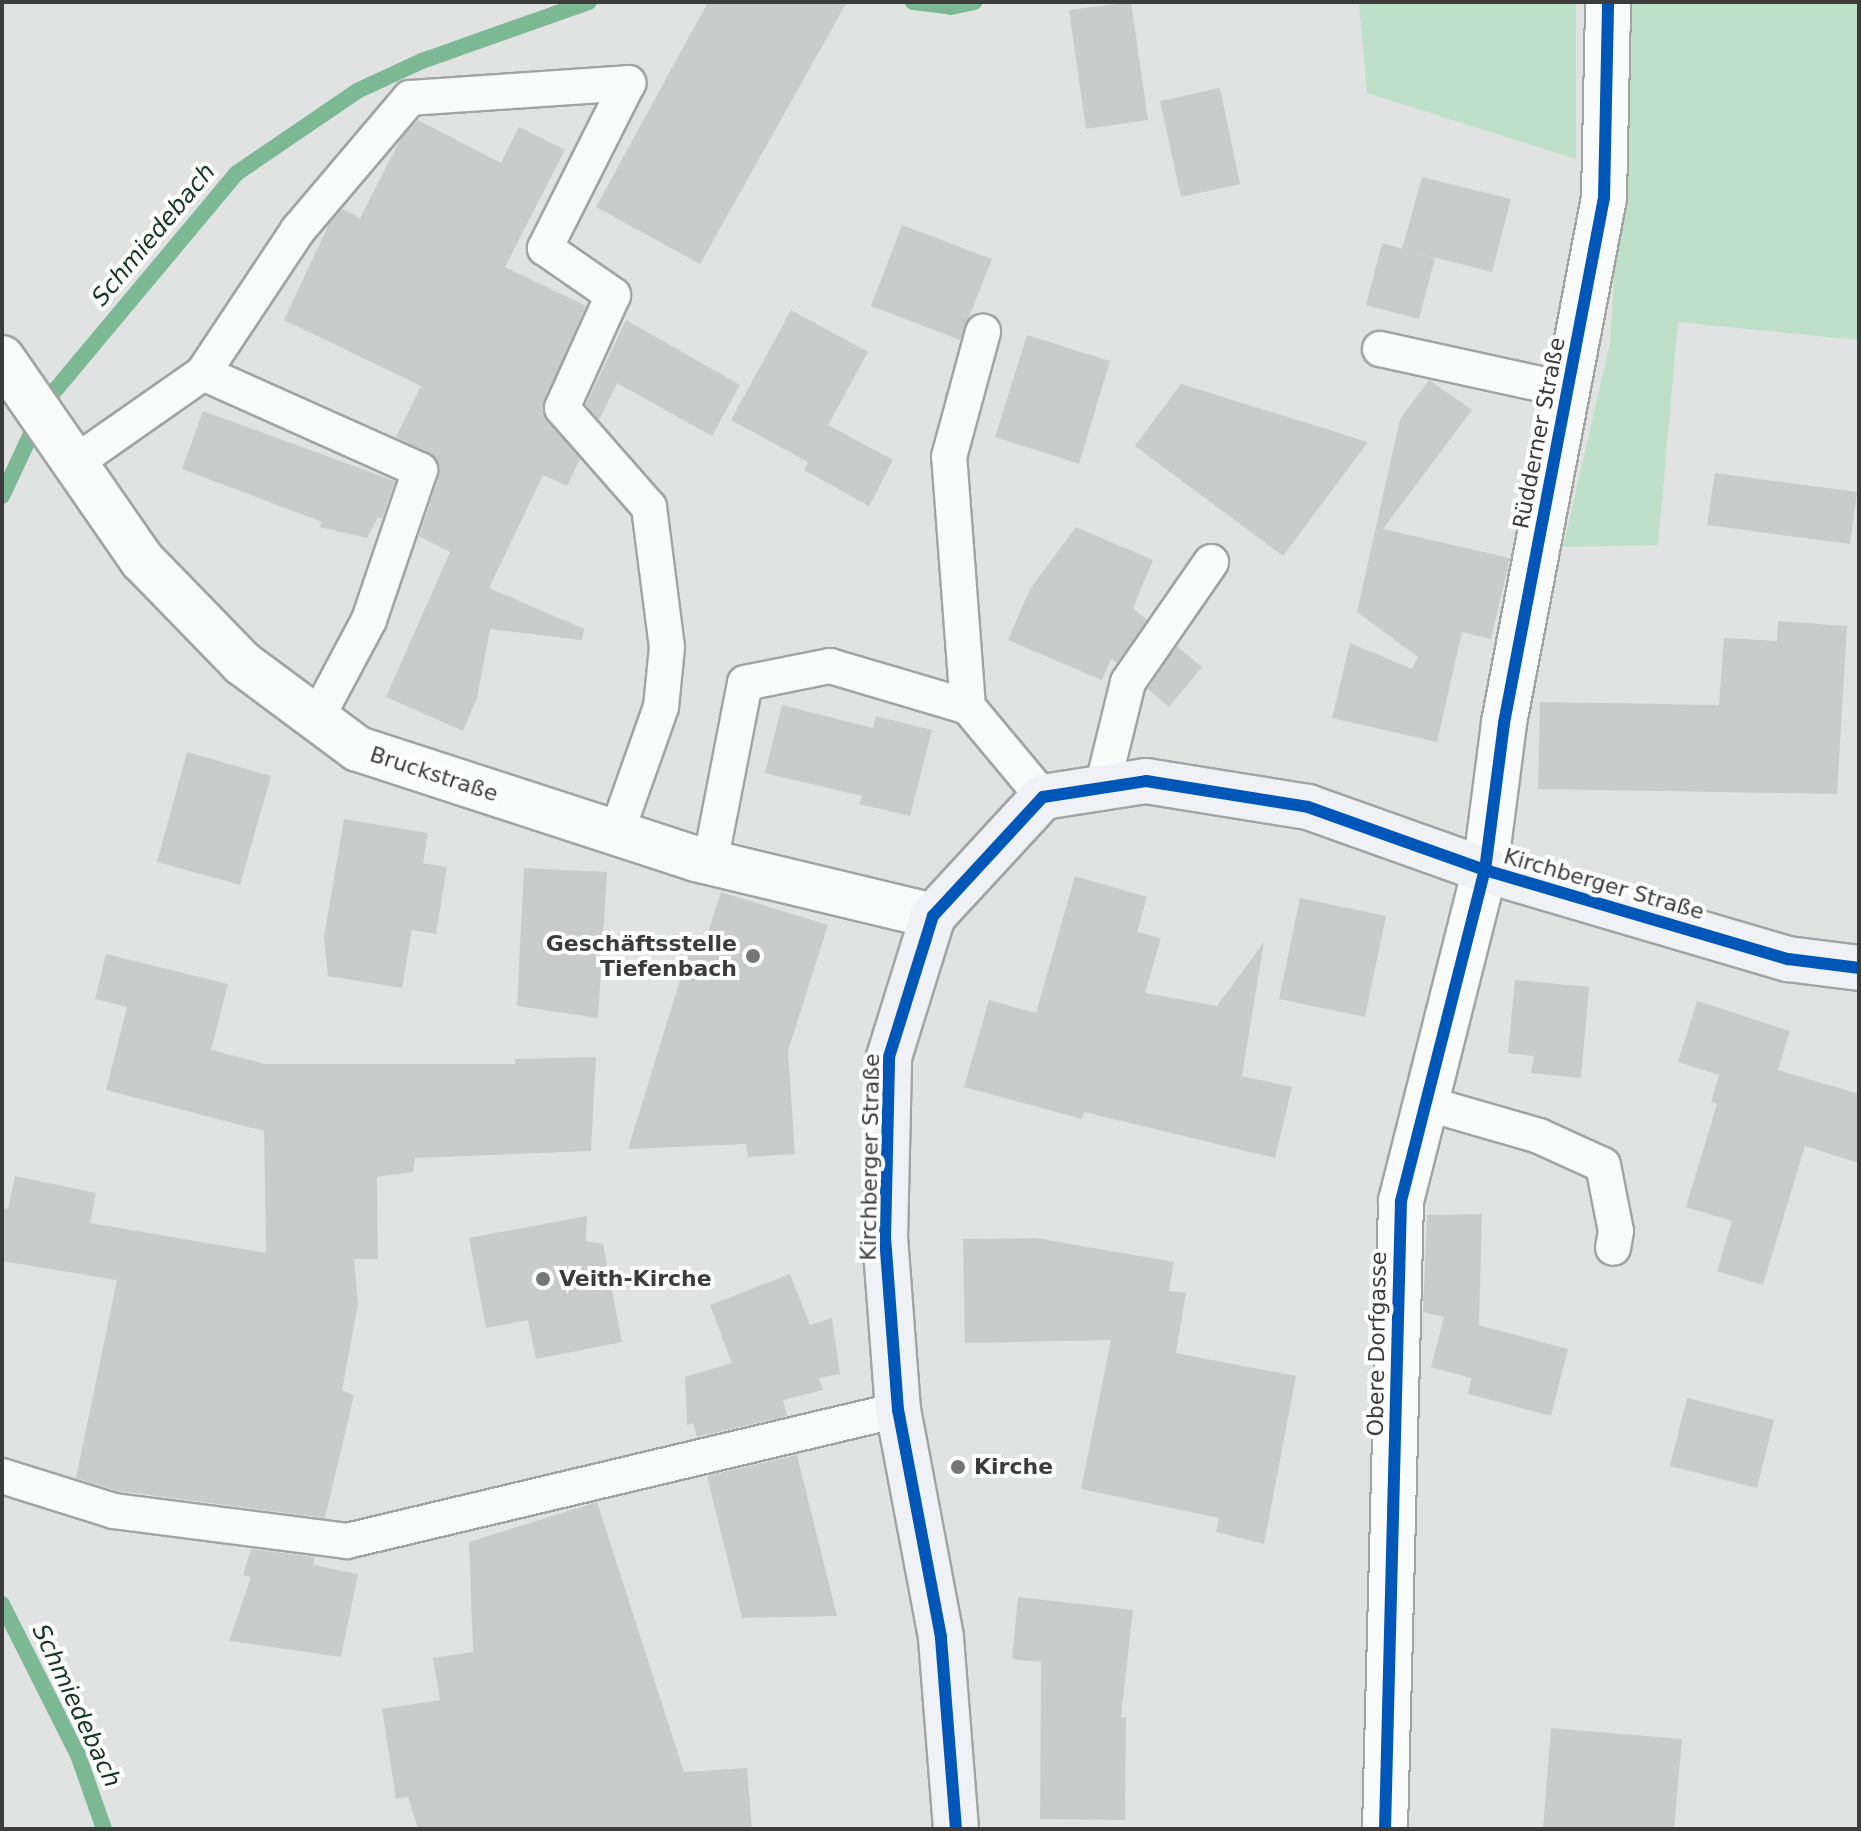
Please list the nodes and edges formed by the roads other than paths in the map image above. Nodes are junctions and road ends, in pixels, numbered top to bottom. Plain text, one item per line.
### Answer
1 (1608, 2) edge
2 (983, 332) dead end
3 (1380, 349) dead end
4 (2, 358) edge
5 (203, 373) junction
6 (1568, 390) junction
7 (72, 456) junction
8 (1211, 562) dead end
9 (968, 707) junction
10 (317, 718) junction
11 (1102, 788) junction
12 (1043, 797) junction
13 (616, 834) junction
14 (710, 863) junction
15 (1485, 870) junction
16 (933, 916) junction
17 (1859, 968) edge
18 (1425, 1103) junction
19 (1613, 1248) dead end
20 (898, 1410) junction
21 (2, 1476) edge
22 (956, 1829) edge
23 (1385, 1829) edge

1 - 6 street, Rüdderner Straße
2 - 9 lane
3 - 6 lane
4 - 7 street, Bruckstraße
5 - 7 lane
5 - 10 lane
5 - 13 lane
6 - 15 street, Rüdderner Straße
7 - 10 street, Bruckstraße
8 - 11 lane
9 - 12 lane
9 - 14 lane
10 - 13 street, Bruckstraße
11 - 12 main road, Kirchberger Straße
11 - 15 main road, Kirchberger Straße
12 - 16 main road, Kirchberger Straße
13 - 14 street, Bruckstraße
14 - 16 street, Bruckstraße
15 - 17 main road, Kirchberger Straße
15 - 18 street, Obere Dorfgasse
16 - 20 main road, Kirchberger Straße
18 - 19 lane
18 - 23 street, Obere Dorfgasse
20 - 21 lane
20 - 22 main road, Kirchberger Straße

